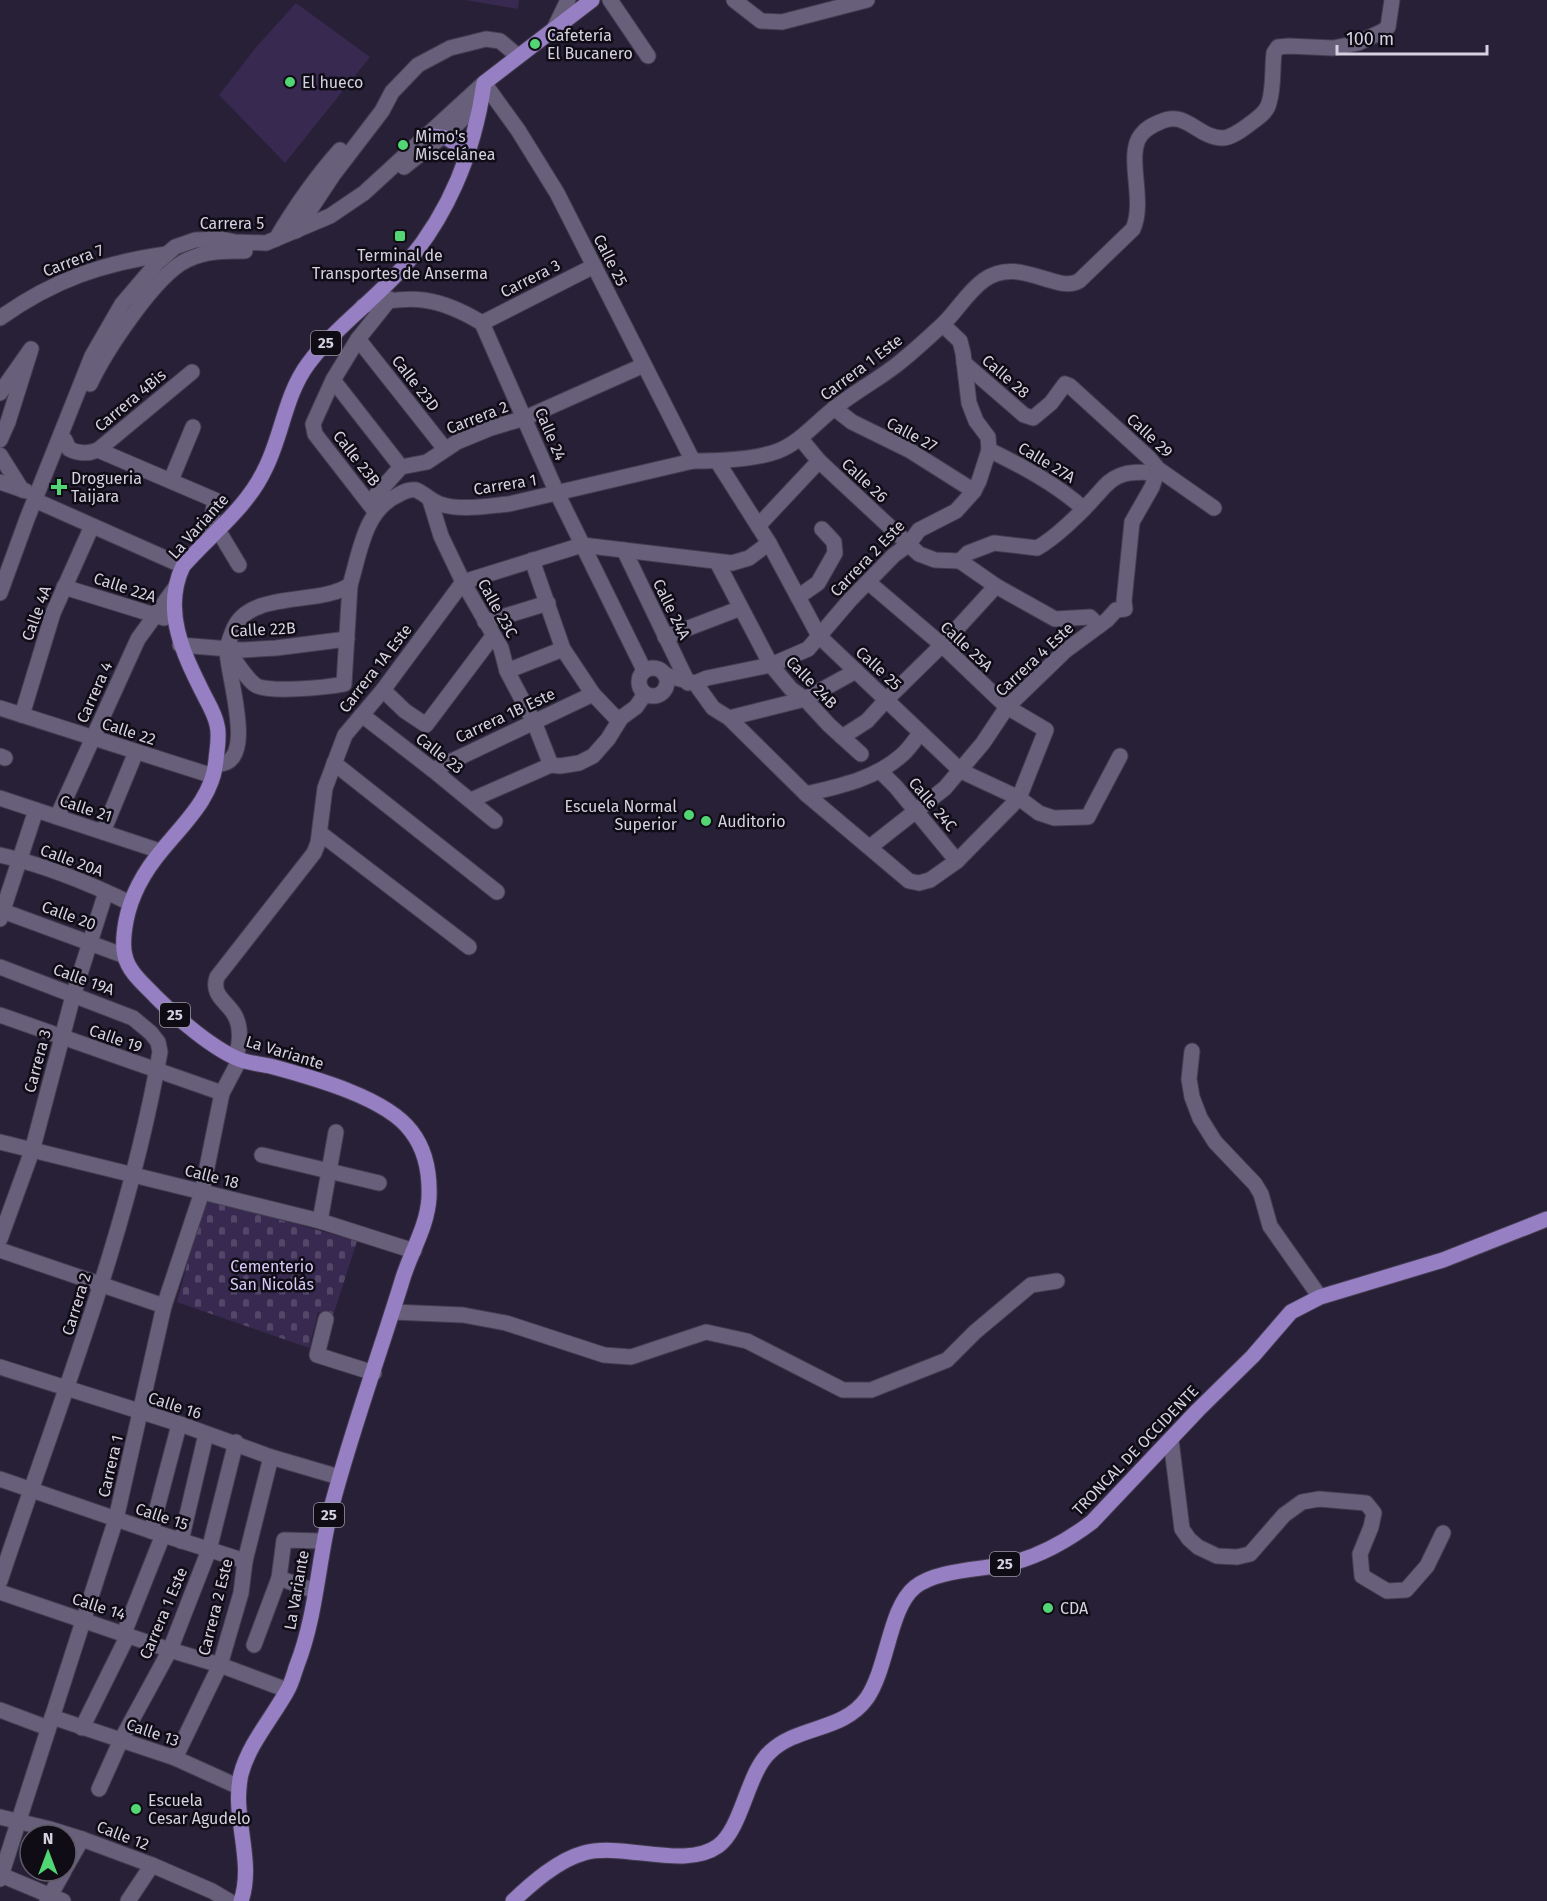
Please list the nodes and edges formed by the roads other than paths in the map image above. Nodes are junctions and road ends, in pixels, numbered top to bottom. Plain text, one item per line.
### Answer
1 (568, 0) edge
2 (592, 0) edge
3 (610, 0) edge
4 (734, 0) edge
5 (867, 0) edge
6 (1392, 0) edge
7 (554, 29) junction
8 (518, 56) junction
9 (648, 56) dead end
10 (484, 83) junction
11 (481, 101) junction
12 (382, 111) junction
13 (425, 135) junction
14 (442, 136) junction
15 (469, 152) junction
16 (296, 231) junction
17 (276, 239) junction
18 (167, 254) junction
19 (594, 266) junction
20 (390, 300) junction
21 (363, 306) junction
22 (0, 318) edge
23 (482, 323) junction
24 (943, 325) junction
25 (358, 339) junction
26 (964, 363) junction
27 (644, 365) junction
28 (192, 372) dead end
29 (333, 381) junction
30 (1065, 384) joint
31 (0, 393) edge
32 (834, 408) junction
33 (525, 418) junction
34 (193, 427) dead end
35 (800, 438) junction
36 (0, 440) edge
37 (65, 440) junction
38 (445, 449) junction
39 (989, 450) junction
40 (93, 451) junction
41 (0, 455) edge
42 (693, 461) junction
43 (717, 461) junction
44 (819, 461) junction
45 (401, 467) junction
46 (1157, 471) junction
47 (171, 480) junction
48 (0, 482) edge
49 (974, 491) junction
50 (557, 493) junction
51 (33, 495) junction
52 (430, 500) junction
53 (372, 508) junction
54 (1214, 508) dead end
55 (1084, 509) junction
56 (92, 526) junction
57 (758, 526) junction
58 (822, 529) dead end
59 (213, 535) junction
60 (769, 543) junction
61 (582, 545) junction
62 (908, 545) junction
63 (624, 550) junction
64 (532, 560) junction
65 (960, 561) junction
66 (717, 562) junction
67 (239, 565) dead end
68 (183, 566) junction
69 (463, 582) junction
70 (868, 582) junction
71 (350, 585) junction
72 (996, 586) junction
73 (64, 587) junction
74 (175, 588) junction
75 (0, 593) edge
76 (798, 597) junction
77 (549, 603) junction
78 (741, 608) junction
79 (0, 609) edge
80 (156, 616) junction
81 (175, 622) junction
82 (1099, 626) junction
83 (489, 629) junction
84 (819, 636) junction
85 (665, 638) junction
86 (347, 639) junction
87 (180, 645) junction
88 (942, 645) junction
89 (564, 649) junction
90 (227, 650) junction
91 (771, 665) junction
92 (644, 670) junction
93 (856, 670) junction
94 (507, 671) junction
95 (665, 675) junction
96 (692, 683) junction
97 (383, 690) junction
98 (593, 694) junction
99 (645, 694) junction
100 (805, 699) junction
101 (887, 699) junction
102 (1007, 707) junction
103 (0, 708) edge
104 (22, 715) junction
105 (362, 716) junction
106 (621, 718) junction
107 (729, 718) junction
108 (534, 722) junction
109 (920, 733) junction
110 (842, 737) junction
111 (93, 738) junction
112 (136, 752) junction
113 (861, 754) dead end
114 (1120, 756) dead end
115 (334, 763) junction
116 (551, 765) junction
117 (214, 770) junction
118 (433, 770) junction
119 (880, 771) junction
120 (961, 771) junction
121 (806, 794) junction
122 (0, 798) edge
123 (1019, 798) junction
124 (471, 800) junction
125 (36, 810) junction
126 (917, 811) junction
127 (57, 817) junction
128 (495, 821) dead end
129 (103, 832) junction
130 (320, 833) junction
131 (870, 847) junction
132 (160, 851) junction
133 (0, 855) edge
134 (20, 860) junction
135 (957, 861) junction
136 (106, 892) junction
137 (497, 892) dead end
138 (130, 903) junction
139 (1, 913) edge
140 (89, 942) junction
141 (469, 947) dead end
142 (125, 956) junction
143 (0, 967) edge
144 (73, 996) junction
145 (0, 1015) edge
146 (151, 1033) joint
147 (62, 1038) junction
148 (1192, 1052) dead end
149 (238, 1058) junction
150 (157, 1070) junction
151 (222, 1093) junction
152 (336, 1132) dead end
153 (0, 1142) edge
154 (32, 1151) junction
155 (262, 1155) dead end
156 (330, 1171) junction
157 (134, 1176) junction
158 (379, 1183) dead end
159 (201, 1192) junction
160 (1547, 1219) edge
161 (320, 1221) junction
162 (0, 1239) edge
163 (0, 1250) edge
164 (414, 1251) junction
165 (1057, 1281) dead end
166 (100, 1285) junction
167 (1320, 1297) junction
168 (164, 1306) junction
169 (393, 1312) junction
170 (326, 1319) dead end
171 (0, 1366) edge
172 (374, 1373) junction
173 (68, 1389) junction
174 (141, 1413) junction
175 (179, 1425) junction
176 (206, 1434) junction
177 (1171, 1440) junction
178 (236, 1442) junction
179 (271, 1457) junction
180 (339, 1477) junction
181 (0, 1479) edge
182 (30, 1491) junction
183 (116, 1520) junction
184 (157, 1533) junction
185 (1443, 1533) dead end
186 (181, 1541) junction
187 (323, 1541) junction
188 (209, 1550) junction
189 (245, 1561) junction
190 (279, 1578) junction
191 (0, 1581) edge
192 (315, 1591) junction
193 (0, 1593) edge
194 (83, 1619) junction
195 (126, 1634) junction
196 (254, 1645) dead end
197 (170, 1650) junction
198 (220, 1665) junction
199 (287, 1690) junction
200 (0, 1710) edge
201 (50, 1723) junction
202 (82, 1728) junction
203 (121, 1740) junction
204 (175, 1758) junction
205 (239, 1787) junction
206 (99, 1789) dead end
207 (0, 1818) edge
208 (19, 1823) joint
209 (18, 1826) edge
210 (78, 1838) edge
211 (82, 1839) junction
212 (78, 1846) edge
213 (152, 1865) junction
214 (0, 1877) edge
215 (59, 1883) edge
216 (53, 1899) edge
217 (128, 1901) edge
218 (229, 1901) edge
219 (241, 1901) edge
220 (513, 1901) edge

1 - 7 street
2 - 7 main road, Carrera 5
3 - 9 street
4 - 5 street
6 - 24 street, Carrera 1 Este
7 - 8 main road, Carrera 5
8 - 10 main road, Carrera 5
8 - 12 street
10 - 11 main road, La Variante / 25
10 - 13 street, Carrera 5
10 - 19 street, Calle 25
11 - 14 street, Carrera 5
11 - 15 main road, La Variante / 25
12 - 16 street
12 - 17 street
13 - 14 main road
13 - 16 street, Carrera 5
14 - 15 main road
14 - 37 street, Carrera 5
15 - 21 main road, La Variante / 25
16 - 17 street, Carrera 5
17 - 18 street, Carrera 5
18 - 22 street, Carrera 7
18 - 51 street, Carrera 5
19 - 23 street, Carrera 3
19 - 27 street, Calle 25
20 - 21 street
20 - 23 street
20 - 25 street
21 - 59 main road, La Variante / 25
23 - 33 street, Calle 24
24 - 26 street, Calle 28
24 - 32 street, Carrera 1 Este
25 - 29 street
25 - 38 street, Calle 23D
26 - 30 street, Calle 28
26 - 39 street
27 - 33 street, Carrera 2
27 - 42 street, Calle 25
28 - 40 street, Carrera 4Bis
29 - 45 street
29 - 53 street, Calle 23B
30 - 46 street, Calle 29
31 - 36 street
32 - 35 street, Carrera 1 Este
32 - 49 street, Calle 27
33 - 38 street, Carrera 2
33 - 50 street, Calle 24
34 - 47 street
35 - 43 street, Carrera 1
35 - 44 street, Calle 26
37 - 40 street
37 - 51 street, Carrera 5
38 - 45 street, Carrera 2
39 - 49 street, Carrera 2 Este
39 - 55 street, Calle 27A
40 - 47 street
41 - 51 street
42 - 43 street, Carrera 1
42 - 50 street, Carrera 1
43 - 57 street, Calle 25
44 - 57 street
44 - 62 street, Calle 26
45 - 53 street
46 - 54 street, Calle 29
46 - 55 street
46 - 82 street, Carrera 4 Este
47 - 59 street
48 - 51 street
49 - 62 street, Carrera 2 Este
50 - 52 street, Carrera 1
50 - 61 street, Calle 24
51 - 56 street
51 - 75 street, Carrera 5
51 - 79 street, Carrera 5
52 - 53 street, Carrera 1
52 - 69 street, Calle 23C
53 - 71 street
55 - 65 street
56 - 68 street
56 - 73 street, Calle 4A
57 - 60 street, Calle 25
58 - 76 street
59 - 67 street
59 - 68 main road, La Variante / 25
60 - 66 street
60 - 76 street, Calle 25
61 - 63 street
61 - 64 street
61 - 92 street, Calle 24
62 - 65 street
62 - 70 street, Carrera 2 Este
63 - 66 street
63 - 85 street, Calle 24A
64 - 69 street
64 - 77 street
65 - 72 street
66 - 78 street, Calle 24B
68 - 74 main road, La Variante / 25
69 - 83 street, Calle 23C
69 - 97 street, Carrera 1A Este
70 - 84 street, Carrera 2 Este
70 - 88 street, Calle 25A
71 - 86 street
71 - 90 street
72 - 82 street
72 - 88 street
73 - 80 street, Calle 22A
73 - 104 street, Calle 4A
74 - 80 street, Carrera 4
74 - 81 main road, La Variante / 25
76 - 84 street, Calle 25
77 - 83 street
77 - 89 street
78 - 85 street
78 - 91 street, Calle 24B
80 - 81 street, Calle 22A
80 - 111 street, Carrera 4
81 - 87 main road, La Variante / 25
82 - 102 street, Carrera 4 Este
83 - 94 street, Calle 23C
83 - 97 street
84 - 91 street, Carrera 2 Este
84 - 93 street, Calle 25
85 - 96 street, Calle 24A
86 - 90 street, Calle 22B
86 - 90 street
87 - 90 street, Calle 22B
87 - 117 main road, La Variante / 25
88 - 101 street
88 - 102 street, Calle 25A
89 - 94 street
89 - 98 street
90 - 117 street
91 - 96 street, Carrera 2 Este
91 - 100 street, Calle 24B
92 - 95 street
92 - 99 street
93 - 100 street
93 - 101 street, Calle 25
94 - 108 street, Calle 23C
95 - 96 street
95 - 99 street
96 - 107 street, Calle 24A
97 - 105 street, Carrera 1A Este
98 - 106 street
98 - 108 street, Carrera 1B Este
99 - 106 street
100 - 107 street
100 - 110 street, Calle 24B
101 - 109 street, Calle 25
101 - 110 street
102 - 120 street, Carrera 4 Este
102 - 123 street, Calle 25A
103 - 104 street, Calle 22
104 - 111 street, Calle 22
105 - 115 street, Carrera 1A Este
105 - 118 street, Calle 23
106 - 116 street
107 - 121 street, Calle 24A
108 - 116 street, Calle 23C
108 - 118 street, Carrera 1B Este
109 - 119 street
109 - 120 street, Calle 25
110 - 113 street, Calle 24B
111 - 112 street, Calle 22
111 - 127 street, Carrera 4
112 - 117 street, Calle 22
112 - 129 street
114 - 123 street, Calle 25
115 - 130 street, Carrera 1A Este
115 - 137 street
116 - 124 street
117 - 132 main road, La Variante / 25
118 - 124 street, Calle 23
119 - 121 street
119 - 126 street, Calle 24C
120 - 123 street, Calle 25
120 - 126 street, Carrera 4 Este
121 - 131 street, Calle 24A
122 - 125 street, Calle 21
123 - 135 street
124 - 128 street, Calle 23
125 - 127 street, Calle 21
125 - 134 street
126 - 131 street, Carrera 4 Este
126 - 135 street, Calle 24C
127 - 129 street, Calle 21
129 - 132 street, Calle 21
130 - 141 street
130 - 149 street, Carrera 1A Este
131 - 135 street, Calle 24A
132 - 138 main road, La Variante / 25
133 - 134 street, Calle 20A
134 - 136 street, Calle 20A
134 - 139 street
136 - 138 street, Calle 20A
136 - 140 street, Carrera 3
138 - 142 main road, La Variante / 25
139 - 140 street, Calle 20
140 - 142 street, Calle 20
140 - 144 street, Carrera 3
142 - 149 main road, La Variante / 25
143 - 144 street, Calle 19A
144 - 146 street, Calle 19A
144 - 147 street, Carrera 3
145 - 147 street, Calle 19
146 - 150 street, Carrera 2
147 - 150 street, Calle 19
147 - 154 street, Carrera 3
148 - 167 street
149 - 151 street, Carrera 1
149 - 164 main road, La Variante / 25
150 - 151 street, Calle 19
150 - 157 street, Carrera 2
151 - 159 street, Carrera 1
152 - 156 street
153 - 154 street, Calle 18
154 - 157 street, Calle 18
154 - 162 street, Carrera 3
155 - 156 street
156 - 158 street
156 - 161 street
157 - 159 street, Calle 18
157 - 166 street, Carrera 2
159 - 161 street, Calle 18
159 - 168 street, Carrera 1
160 - 167 main road, TRONCAL DE OCCIDENTE / 25
161 - 164 street, Calle 18
163 - 166 street
164 - 169 main road, La Variante / 25
165 - 169 street
166 - 168 street
166 - 173 street, Carrera 2
167 - 177 main road, TRONCAL DE OCCIDENTE / 25
168 - 174 street, Carrera 1
169 - 172 main road, La Variante / 25
170 - 172 street
171 - 173 street, Calle 16
172 - 180 main road, La Variante / 25
173 - 174 street, Calle 16
173 - 182 street, Carrera 2
174 - 175 street, Calle 16
174 - 183 street, Carrera 1
175 - 176 street, Calle 16
175 - 184 street
176 - 178 street, Calle 16
176 - 186 street
177 - 185 street
177 - 220 main road, TRONCAL DE OCCIDENTE / 25
178 - 179 street, Calle 16
178 - 188 street, Carrera 1 Este
179 - 180 street, Calle 16
179 - 189 street, Carrera 2 Este
180 - 187 main road, La Variante / 25
181 - 182 street, Calle 15
182 - 183 street, Calle 15
182 - 191 street, Carrera 2
183 - 184 street, Calle 15
183 - 194 street, Carrera 1
184 - 186 street, Calle 15
184 - 195 street
186 - 188 street, Calle 15
187 - 190 street
187 - 192 main road, La Variante / 25
188 - 189 street, Calle 15
188 - 197 street, Carrera 1 Este
189 - 198 street, Carrera 2 Este
190 - 192 street
190 - 196 street
192 - 199 main road, La Variante / 25
193 - 194 street, Calle 14
194 - 195 street, Calle 14
194 - 201 street, Carrera 1
195 - 197 street, Calle 14
195 - 202 street
197 - 198 street, Calle 14
197 - 203 street, Carrera 1 Este
198 - 199 street, Calle 14
198 - 204 street, Carrera 2 Este
199 - 205 main road, La Variante / 25
200 - 201 street, Calle 13
201 - 202 street, Calle 13
201 - 208 street, Carrera 1
202 - 203 street, Calle 13
203 - 204 street, Calle 13
203 - 206 street, Carrera 1 Este
204 - 205 street, Calle 13
205 - 219 main road, La Variante / 25
207 - 208 street, Calle 12
209 - 214 street, Carrera 1
210 - 211 street, Calle 12
211 - 212 street
211 - 213 street, Calle 12
213 - 217 street
213 - 218 street, Calle 12
214 - 216 street
215 - 216 street

